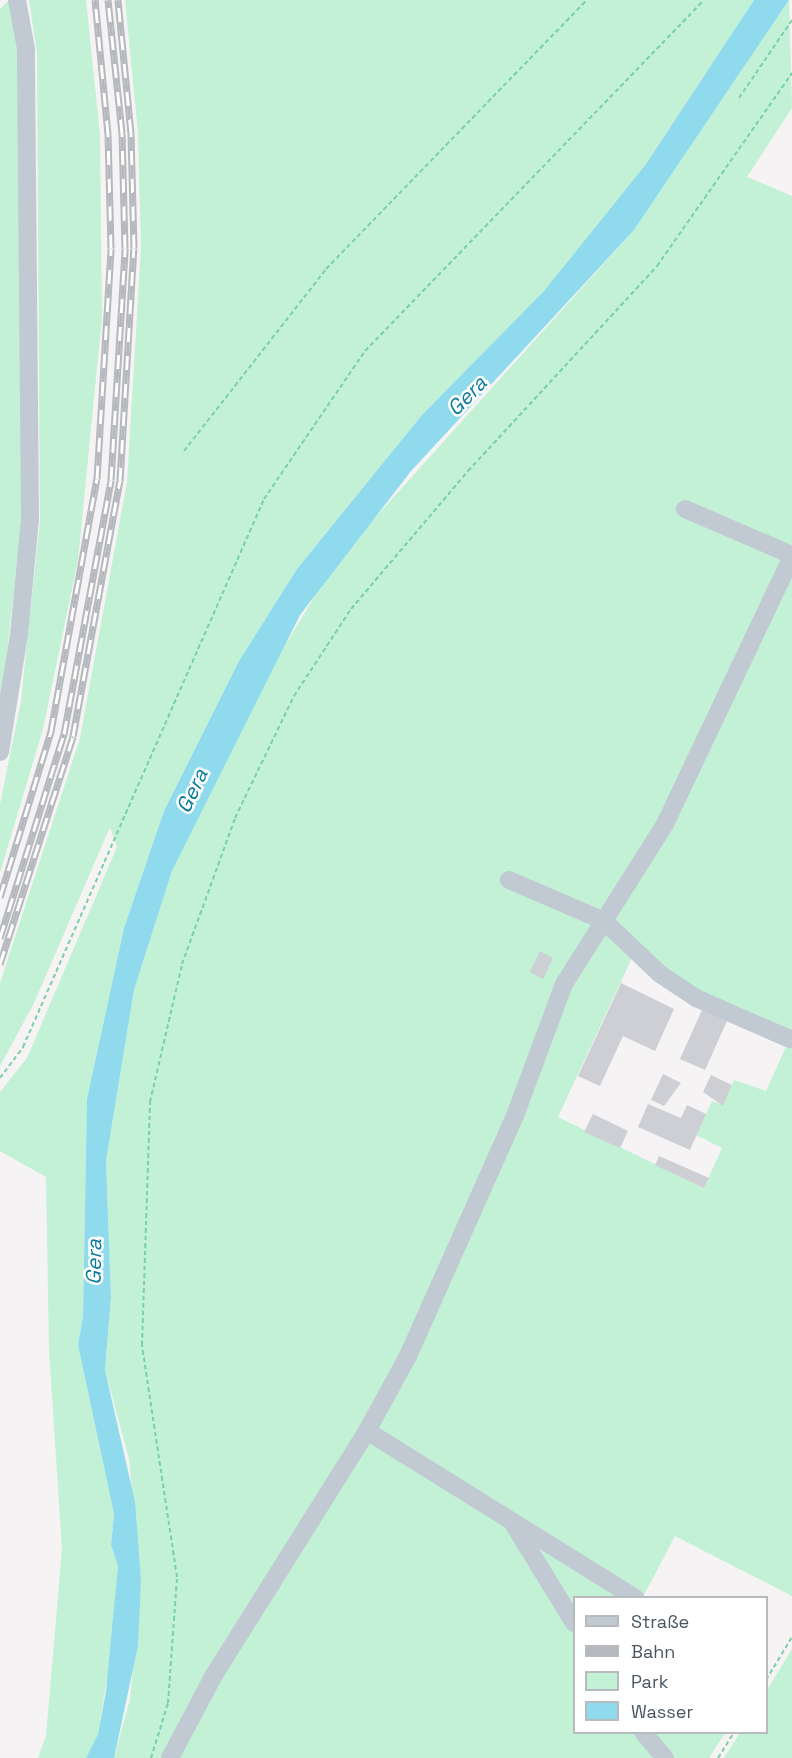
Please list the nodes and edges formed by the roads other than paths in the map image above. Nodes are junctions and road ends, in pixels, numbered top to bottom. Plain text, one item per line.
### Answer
1 (17, 0) edge
2 (685, 509) dead end
3 (792, 555) edge
4 (0, 752) edge
5 (509, 880) dead end
6 (604, 921) junction
7 (790, 1039) dead end
8 (367, 1431) junction
9 (512, 1521) junction
10 (632, 1596) edge
11 (573, 1621) edge
12 (645, 1734) edge
13 (170, 1758) edge
14 (665, 1758) edge

1 - 4 street
2 - 3 street
3 - 6 street
5 - 6 street
6 - 7 street
6 - 8 street
8 - 9 street
8 - 13 street
9 - 10 street
9 - 11 street
12 - 14 street

